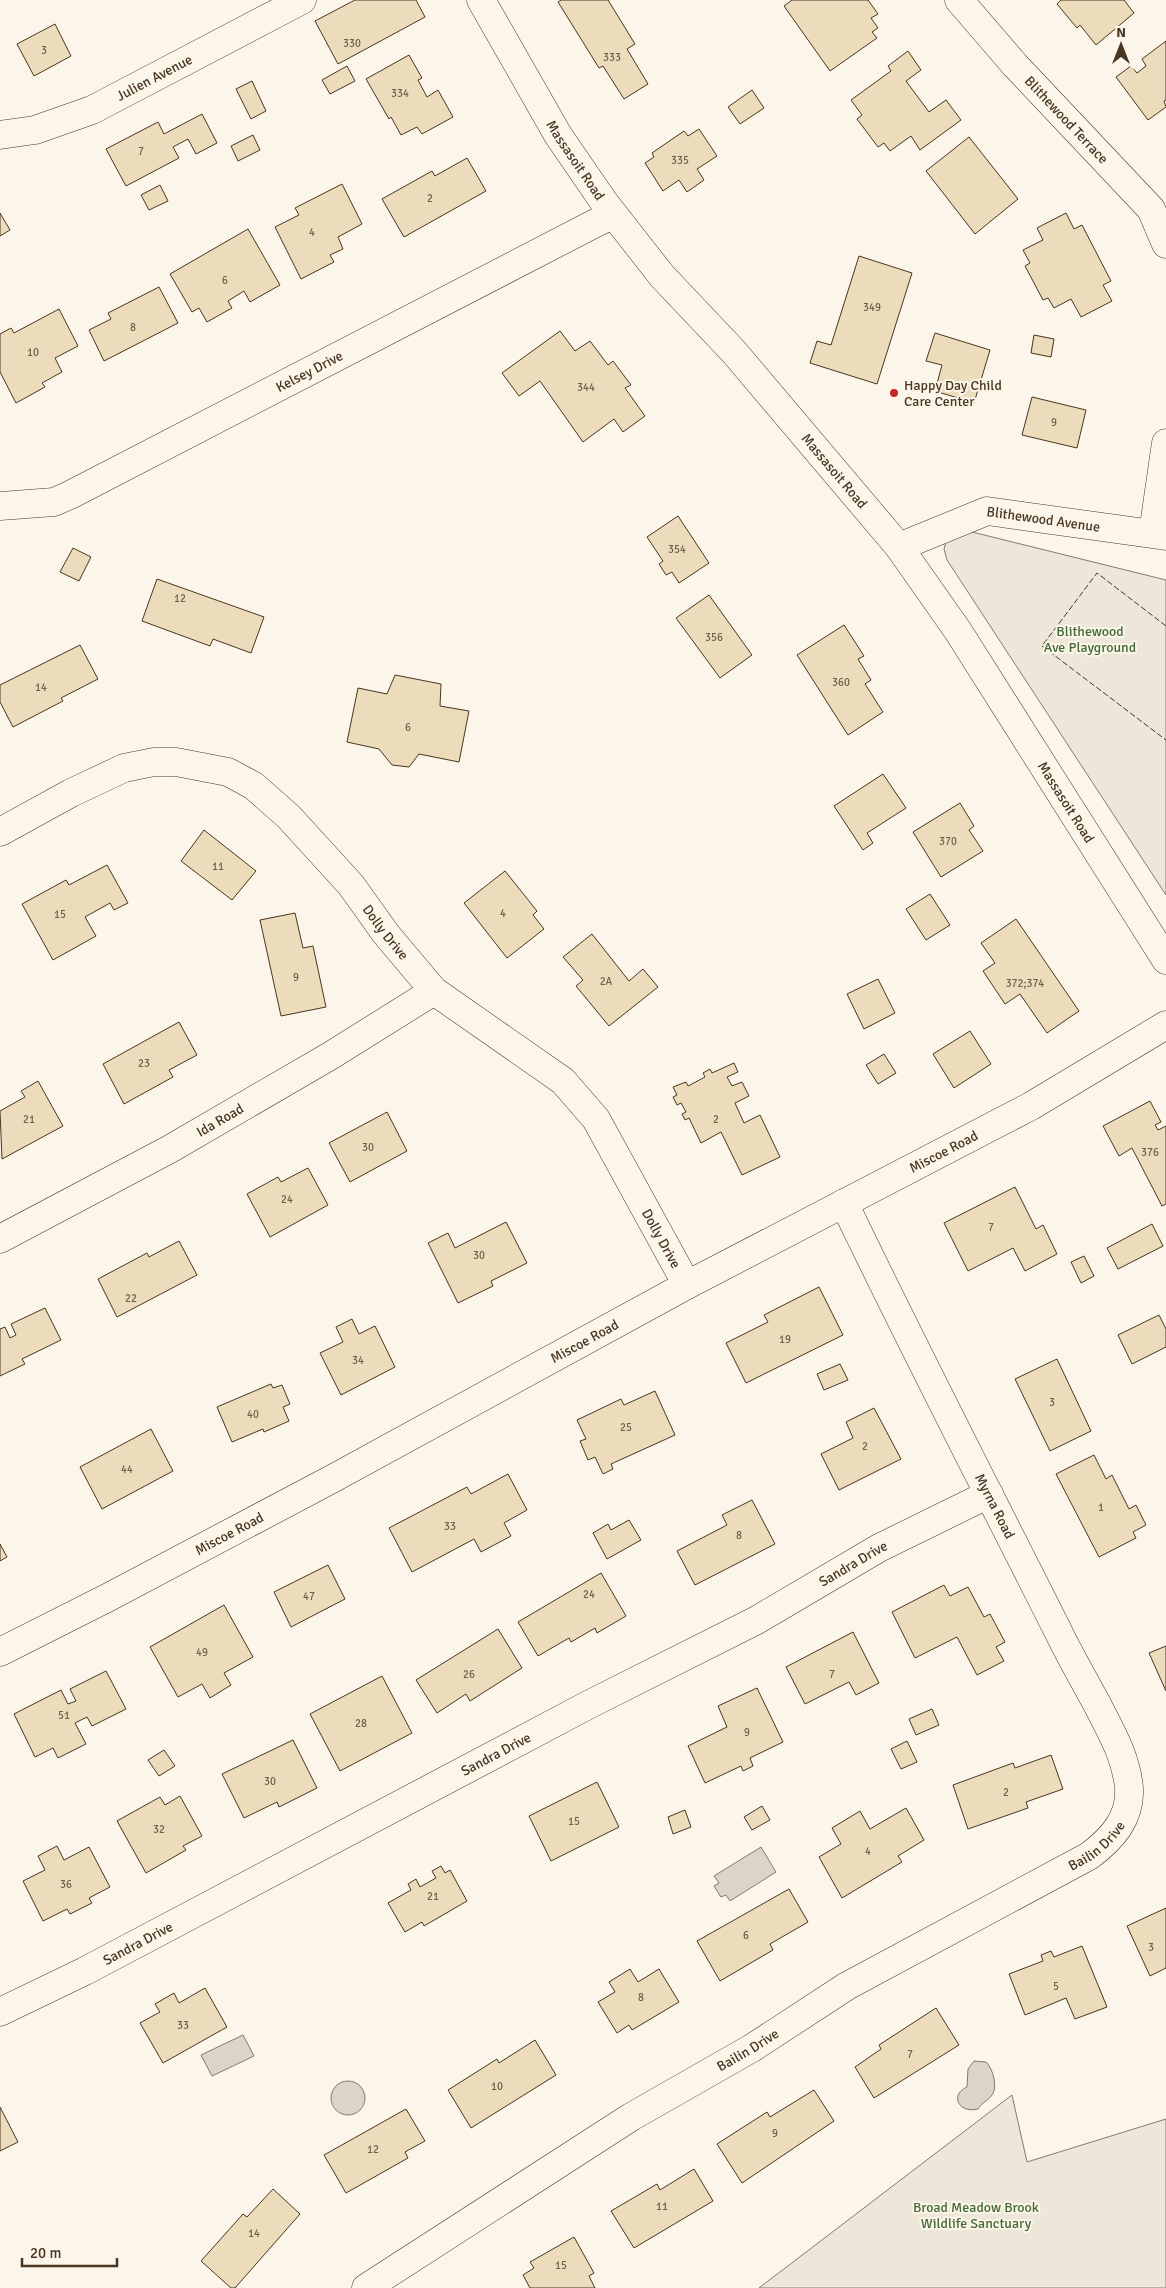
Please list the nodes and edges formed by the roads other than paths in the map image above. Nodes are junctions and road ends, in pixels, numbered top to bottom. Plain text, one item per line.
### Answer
1 (302, 0) edge
2 (481, 0) edge
3 (959, 0) edge
4 (0, 135) edge
5 (1159, 204) edge
6 (613, 214) junction
7 (1166, 244) edge
8 (1166, 443) edge
9 (0, 506) edge
10 (1160, 534) edge
11 (899, 546) junction
12 (0, 832) edge
13 (1166, 960) edge
14 (434, 991) junction
15 (1166, 1025) edge
16 (844, 1203) junction
17 (0, 1239) edge
18 (687, 1285) junction
19 (989, 1494) junction
20 (0, 1652) edge
21 (1127, 1812) joint
22 (0, 2012) edge
23 (366, 2288) edge

1 - 4 street, Julien Avenue
2 - 6 street, Massasoit Road
3 - 5 street, Blithewood Terrace
5 - 7 street, Blithewood Terrace
6 - 9 street, Kelsey Drive
6 - 11 street, Massasoit Road
8 - 10 street
10 - 11 street, Blithewood Avenue
11 - 13 street, Massasoit Road
12 - 14 street, Dolly Drive
14 - 17 street, Ida Road
14 - 18 street, Dolly Drive
15 - 16 street, Miscoe Road
16 - 18 street, Miscoe Road
16 - 19 street, Myrna Road
18 - 20 street, Miscoe Road
19 - 21 street, Myrna Road
19 - 22 street, Sandra Drive
21 - 23 street, Bailin Drive

